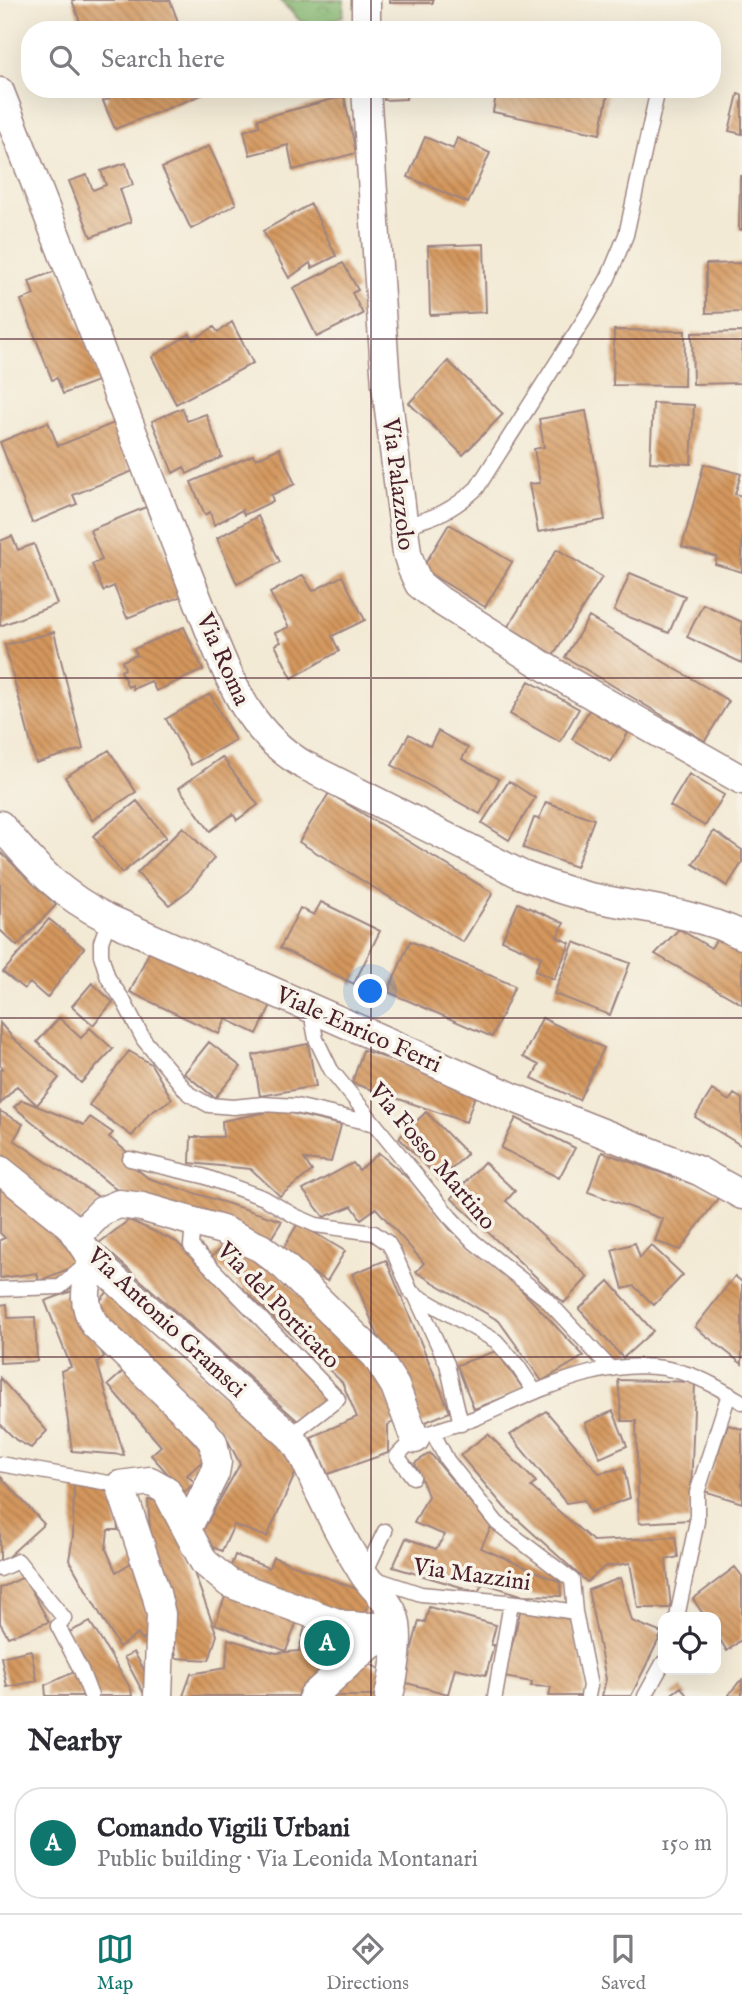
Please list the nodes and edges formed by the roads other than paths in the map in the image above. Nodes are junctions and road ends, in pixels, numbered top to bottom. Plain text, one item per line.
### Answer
1 (366, 0) edge
2 (366, 21) edge
3 (0, 92) edge
4 (366, 98) edge
5 (656, 98) edge
6 (404, 526) junction
7 (742, 780) edge
8 (0, 825) edge
9 (109, 919) junction
10 (742, 934) edge
11 (315, 1009) junction
12 (375, 1124) junction
13 (130, 1159) dead end
14 (0, 1170) edge
15 (742, 1195) edge
16 (193, 1222) junction
17 (78, 1235) junction
18 (92, 1259) junction
19 (0, 1289) edge
20 (412, 1292) junction
21 (611, 1369) junction
22 (535, 1392) junction
23 (736, 1398) edge
24 (461, 1424) junction
25 (289, 1436) junction
26 (424, 1436) junction
27 (0, 1464) edge
28 (413, 1477) dead end
29 (120, 1485) junction
30 (187, 1529) junction
31 (385, 1531) dead end
32 (0, 1569) edge
33 (364, 1575) junction
34 (511, 1603) junction
35 (575, 1612) junction
36 (678, 1612) edge
37 (396, 1626) junction
38 (658, 1672) edge
39 (90, 1696) edge
40 (158, 1696) edge
41 (313, 1696) edge
42 (388, 1696) edge
43 (495, 1696) edge
44 (588, 1696) edge
45 (645, 1696) edge

1 - 2 street
3 - 10 street, Via Roma
4 - 6 street, Via Palazzolo
5 - 6 lane
6 - 7 street, Via Palazzolo
8 - 9 street, Viale Enrico Ferri
9 - 11 street, Viale Enrico Ferri
9 - 12 lane
11 - 12 lane, Via Fosso Martino
11 - 15 street, Viale Enrico Ferri
12 - 21 lane, Via Fosso Martino
13 - 20 lane
14 - 17 street, Via Antonio Gramsci
16 - 17 street
16 - 25 lane, Via del Porticato
16 - 26 street
17 - 18 street, Via Antonio Gramsci
18 - 19 lane
18 - 25 street, Via Antonio Gramsci
18 - 30 street
20 - 22 lane
20 - 24 lane
21 - 22 lane
21 - 23 lane
22 - 24 lane
23 - 36 lane
24 - 26 lane
25 - 33 street, Via Antonio Gramsci
26 - 28 lane
26 - 35 lane
27 - 29 lane
29 - 30 street
29 - 40 street
30 - 37 street
31 - 33 lane
32 - 39 lane
33 - 34 lane, Via Mazzini
33 - 37 street, Via Antonio Gramsci
34 - 35 lane, Via Mazzini
34 - 43 lane
35 - 44 lane
37 - 41 street
37 - 42 street
38 - 45 lane

